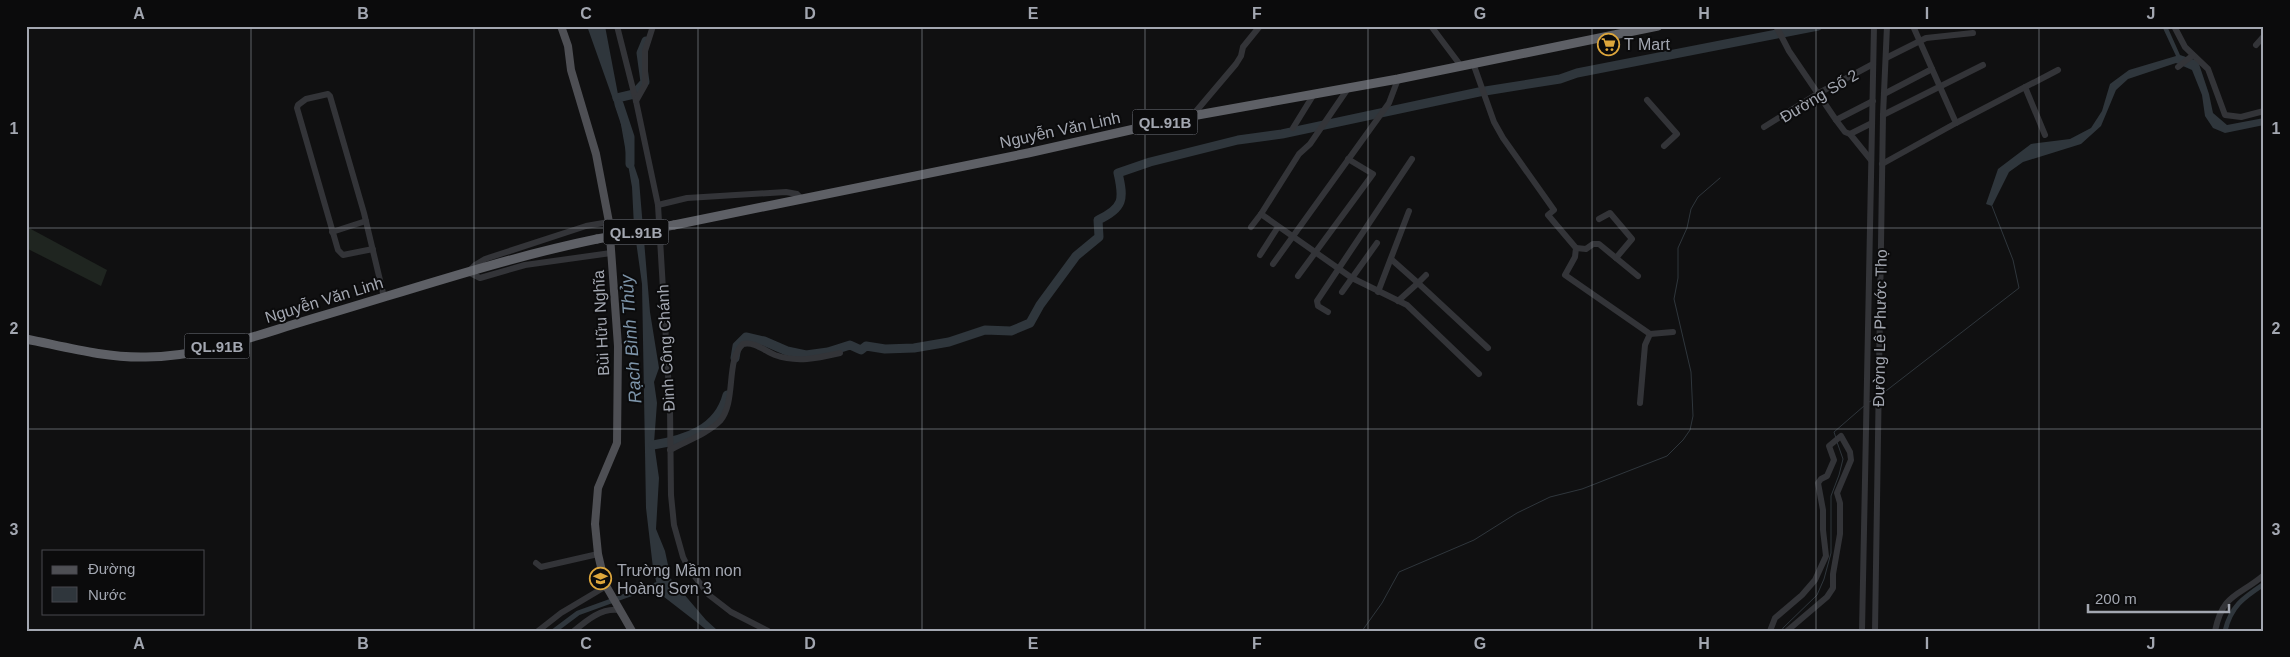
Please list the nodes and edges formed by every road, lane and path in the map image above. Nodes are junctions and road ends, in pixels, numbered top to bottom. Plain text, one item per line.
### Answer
1 (561, 26) edge
2 (617, 26) edge
3 (653, 26) edge
4 (1260, 26) edge
5 (1431, 26) edge
6 (1658, 26) edge
7 (1776, 26) edge
8 (1874, 26) edge
9 (1887, 26) edge
10 (1913, 26) edge
11 (2174, 26) edge
12 (1973, 33) dead end
13 (2264, 36) edge
14 (1920, 41) junction
15 (2256, 45) dead end
16 (2191, 56) junction
17 (1886, 58) junction
18 (1473, 63) junction
19 (1873, 64) junction
20 (1982, 65) dead end
21 (1461, 66) junction
22 (2178, 67) dead end
23 (1932, 69) junction
24 (2058, 70) dead end
25 (1398, 79) junction
26 (1349, 87) junction
27 (1939, 87) junction
28 (2025, 87) junction
29 (1314, 94) junction
30 (1817, 94) junction
31 (1884, 94) junction
32 (635, 96) junction
33 (1647, 100) dead end
34 (1872, 101) junction
35 (2264, 111) edge
36 (1883, 115) junction
37 (1192, 116) junction
38 (1836, 120) junction
39 (1872, 123) junction
40 (1956, 123) junction
41 (1764, 127) dead end
42 (1293, 128) dead end
43 (1850, 134) junction
44 (2044, 135) dead end
45 (1664, 146) dead end
46 (1348, 159) junction
47 (1412, 159) dead end
48 (1871, 160) junction
49 (1882, 164) junction
50 (1870, 189) junction
51 (1882, 190) junction
52 (802, 198) junction
53 (658, 206) junction
54 (1409, 211) dead end
55 (1261, 214) junction
56 (1599, 219) dead end
57 (366, 221) junction
58 (609, 222) junction
59 (1251, 227) dead end
60 (1278, 227) junction
61 (332, 232) junction
62 (1292, 237) junction
63 (1377, 243) dead end
64 (1576, 248) junction
65 (373, 249) junction
66 (611, 253) junction
67 (1316, 253) junction
68 (1260, 255) dead end
69 (1616, 258) junction
70 (1391, 259) junction
71 (1274, 264) dead end
72 (1338, 268) junction
73 (468, 272) junction
74 (1426, 275) dead end
75 (1298, 276) dead end
76 (1638, 276) dead end
77 (1352, 278) junction
78 (1418, 283) junction
79 (1342, 292) dead end
80 (1378, 292) junction
81 (384, 298) junction
82 (1398, 301) junction
83 (1328, 312) dead end
84 (1673, 332) dead end
85 (1650, 334) junction
86 (26, 339) edge
87 (1488, 348) dead end
88 (840, 353) dead end
89 (1479, 374) dead end
90 (1640, 403) dead end
91 (670, 449) junction
92 (1865, 474) junction
93 (1879, 474) junction
94 (598, 554) junction
95 (536, 563) dead end
96 (2264, 575) edge
97 (607, 587) junction
98 (620, 612) junction
99 (538, 631) edge
100 (574, 631) edge
101 (632, 631) edge
102 (768, 631) edge
103 (1770, 631) edge
104 (1787, 631) edge
105 (1862, 631) edge
106 (1876, 631) edge
107 (2215, 631) edge

1 - 58 main road, Bùi Hữu Nghĩa
2 - 32 street, Đinh Công Chánh
3 - 32 street
4 - 37 street
5 - 21 street
6 - 18 highway, Nguyễn Văn Linh / QL.91B
7 - 30 street
8 - 19 street, Đường Lê Phước Thọ
9 - 17 street, Đường Lê Phước Thọ
10 - 14 street
11 - 16 street
12 - 14 street
13 - 15 street
14 - 17 street
14 - 23 street
16 - 22 street
16 - 35 street
17 - 31 street, Đường Lê Phước Thọ
18 - 21 highway, Nguyễn Văn Linh / QL.91B
18 - 64 street
19 - 30 street, Đường Số 2
19 - 34 street, Đường Lê Phước Thọ
20 - 27 street
21 - 25 highway, Nguyễn Văn Linh / QL.91B
23 - 27 street
23 - 31 street
24 - 28 street
25 - 26 highway, Nguyễn Văn Linh / QL.91B
25 - 46 street
26 - 29 highway, Nguyễn Văn Linh / QL.91B
26 - 55 street
27 - 36 street
27 - 40 street
28 - 40 street
28 - 44 street
29 - 37 highway, Nguyễn Văn Linh / QL.91B
29 - 42 street
30 - 38 street
30 - 41 street, Đường Số 2
31 - 36 street, Đường Lê Phước Thọ
32 - 53 street, Đinh Công Chánh
33 - 45 street
34 - 38 street
34 - 39 street, Đường Lê Phước Thọ
36 - 49 street, Đường Lê Phước Thọ
37 - 52 highway, Nguyễn Văn Linh / QL.91B
38 - 43 street
39 - 43 street
39 - 48 street, Đường Lê Phước Thọ
40 - 49 street
43 - 48 street
46 - 62 street
46 - 67 street
47 - 72 street
48 - 50 street, Đường Lê Phước Thọ
49 - 51 street, Đường Lê Phước Thọ
50 - 51 street
50 - 92 street, Đường Lê Phước Thọ
51 - 93 street, Đường Lê Phước Thọ
52 - 53 street
52 - 73 highway, Nguyễn Văn Linh / QL.91B, bridge
53 - 91 street, Đinh Công Chánh
54 - 70 street
55 - 59 street
55 - 60 street
56 - 69 street
57 - 61 street
57 - 61 street
57 - 65 street
58 - 66 main road, Bùi Hữu Nghĩa
58 - 73 street
60 - 62 street
60 - 68 street
61 - 65 street
62 - 67 street
62 - 71 street
63 - 77 street
64 - 69 street
64 - 85 street
65 - 81 street
66 - 73 street
66 - 94 main road, Bùi Hữu Nghĩa
67 - 72 street
67 - 75 street
69 - 76 street
70 - 78 street
70 - 80 street
72 - 77 street
72 - 83 street
73 - 81 highway, Nguyễn Văn Linh / QL.91B
74 - 78 street
77 - 79 street
77 - 80 street
78 - 82 street
78 - 87 street
80 - 82 street
81 - 86 highway, Nguyễn Văn Linh / QL.91B
82 - 89 street
84 - 85 street
85 - 90 street
88 - 91 street
91 - 102 street, Đinh Công Chánh
92 - 93 street
92 - 105 street, Đường Lê Phước Thọ
93 - 106 street, Đường Lê Phước Thọ
94 - 95 street
94 - 97 main road, Bùi Hữu Nghĩa
96 - 107 street
97 - 98 main road, Bùi Hữu Nghĩa
97 - 99 street
98 - 100 street
98 - 101 main road
103 - 104 street

